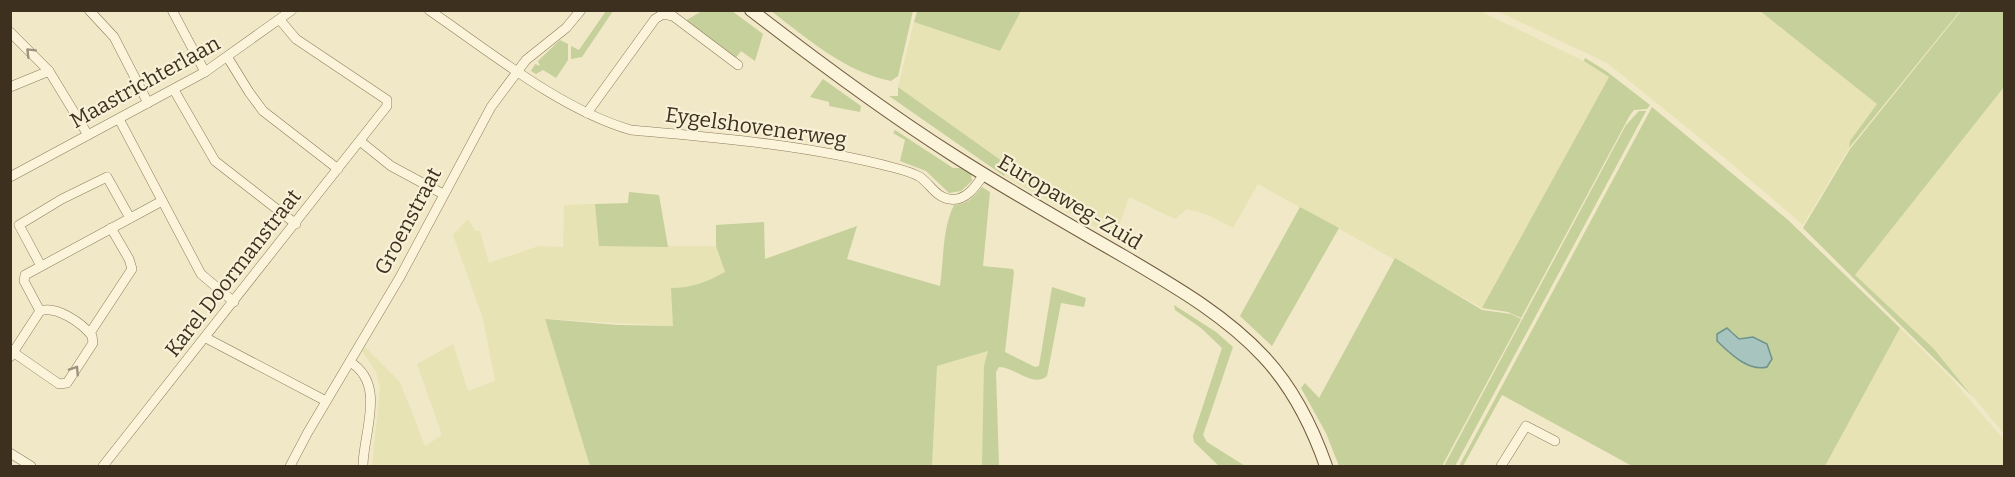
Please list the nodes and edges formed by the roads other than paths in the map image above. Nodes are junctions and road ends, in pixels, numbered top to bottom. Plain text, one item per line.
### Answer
1 (89, 10) edge
2 (172, 10) edge
3 (292, 10) edge
4 (429, 10) edge
5 (581, 10) edge
6 (751, 10) edge
7 (659, 13) edge
8 (280, 20) junction
9 (10, 32) edge
10 (228, 58) junction
11 (738, 65) dead end
12 (517, 70) junction
13 (49, 71) junction
14 (205, 72) junction
15 (10, 87) edge
16 (174, 90) junction
17 (148, 103) junction
18 (587, 113) junction
19 (118, 119) junction
20 (88, 135) junction
21 (360, 141) junction
22 (338, 169) junction
23 (984, 174) junction
24 (10, 177) edge
25 (443, 194) junction
26 (162, 201) junction
27 (130, 218) junction
28 (296, 224) junction
29 (111, 228) junction
30 (41, 266) junction
31 (234, 302) junction
32 (40, 311) junction
33 (90, 333) junction
34 (206, 338) junction
35 (11, 353) edge
36 (350, 362) junction
37 (326, 401) junction
38 (1555, 441) dead end
39 (10, 453) edge
40 (1504, 465) edge
41 (31, 466) edge
42 (103, 466) edge
43 (290, 466) edge
44 (363, 466) edge
45 (1326, 466) edge

1 - 17 street
2 - 14 street
3 - 8 street, Maastrichterlaan
4 - 12 street, Eygelshovenerweg
5 - 12 street, Groenstraat
6 - 23 street, Europaweg-Zuid
7 - 11 street
7 - 18 street
8 - 10 street, Maastrichterlaan
8 - 21 street, Karel Doormanstraat
13 -> 9 street
10 - 14 street, Maastrichterlaan
10 - 22 street
12 - 18 street, Eygelshovenerweg
12 - 25 street, Groenstraat
13 - 15 street
13 - 20 street
14 - 16 street, Maastrichterlaan
16 - 17 street, Maastrichterlaan
16 - 28 street
17 - 19 street, Maastrichterlaan
18 - 23 street, Eygelshovenerweg
19 - 20 street, Maastrichterlaan
19 - 26 street
20 - 24 street, Maastrichterlaan
21 - 22 street, Karel Doormanstraat
21 - 25 street
22 - 28 street, Karel Doormanstraat
23 - 45 street, Europaweg-Zuid
25 - 36 street, Groenstraat
26 - 27 street
26 - 31 street
27 - 29 street
27 - 30 street
28 - 31 street, Karel Doormanstraat
29 - 30 street
29 - 33 street
30 - 32 street
31 - 34 street, Karel Doormanstraat
32 - 33 street
32 - 35 street
35 -> 33 street
34 - 37 street
34 - 42 street, Karel Doormanstraat
36 - 37 street, Groenstraat
36 - 44 street
37 - 43 street, Groenstraat
38 - 40 street
39 - 41 street

